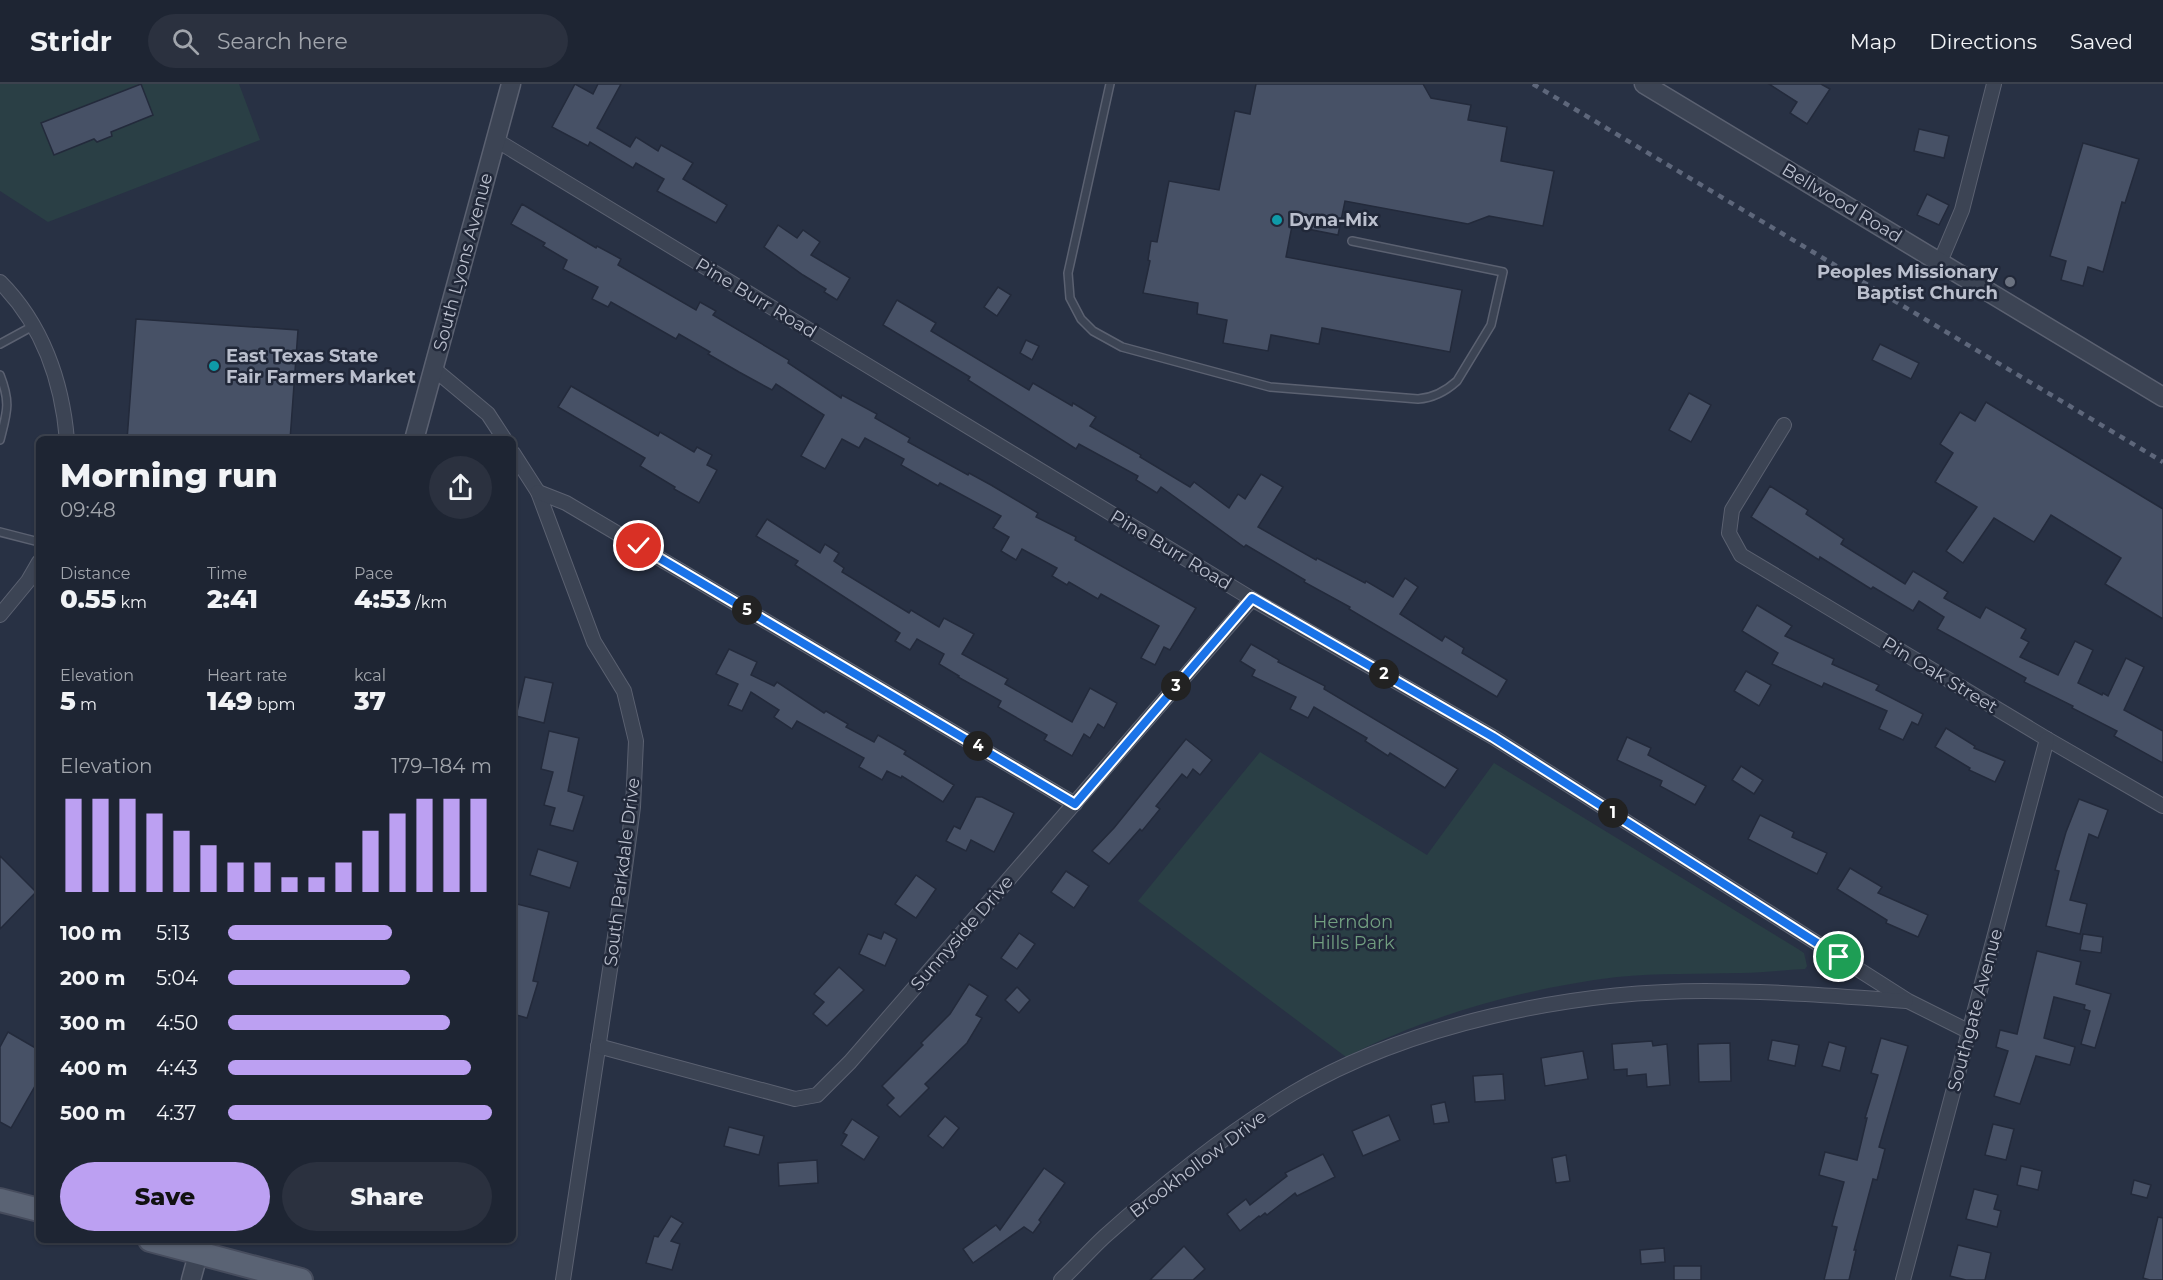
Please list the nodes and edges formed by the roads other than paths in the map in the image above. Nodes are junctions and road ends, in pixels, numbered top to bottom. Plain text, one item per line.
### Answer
1 (511, 84) edge
2 (1110, 84) edge
3 (1644, 84) edge
4 (1994, 84) edge
5 (496, 141) junction
6 (1352, 241) dead end
7 (1940, 262) junction
8 (0, 282) edge
9 (33, 326) junction
10 (0, 344) edge
11 (434, 369) junction
12 (0, 375) edge
13 (2163, 398) edge
14 (1784, 425) dead end
15 (66, 436) edge
16 (415, 436) edge
17 (502, 436) edge
18 (0, 440) edge
19 (516, 458) edge
20 (538, 492) junction
21 (0, 532) edge
22 (36, 541) edge
23 (36, 567) edge
24 (1252, 598) junction
25 (2, 609) edge
26 (2047, 740) junction
27 (1075, 804) junction
28 (2163, 806) edge
29 (1908, 1001) junction
30 (1970, 1032) junction
31 (598, 1046) junction
32 (0, 1200) edge
33 (36, 1209) edge
34 (171, 1243) edge
35 (200, 1247) edge
36 (1063, 1278) edge
37 (191, 1280) edge
38 (301, 1280) edge
39 (563, 1280) edge
40 (1903, 1280) edge

1 - 5 street, South Lyons Avenue
2 - 6 lane
3 - 7 street, Bellwood Road
4 - 7 street
5 - 11 street, South Lyons Avenue
5 - 24 street, Pine Burr Road
7 - 13 street, Bellwood Road
8 - 9 street
9 - 10 lane
9 - 15 street
11 - 16 street, South Lyons Avenue
11 - 17 street
12 - 18 lane
14 - 26 street, Pin Oak Street
19 - 20 street, South Parkdale Drive
20 - 27 street
20 - 31 street, South Parkdale Drive
21 - 22 lane
23 - 25 street
24 - 27 street, Sunnyside Drive
24 - 29 street, Pine Burr Road
26 - 28 street, Pin Oak Street
26 - 30 street, Southgate Avenue
27 - 31 street, Sunnyside Drive
29 - 30 street, Pine Burr Road
29 - 36 street, Brookhollow Drive
30 - 40 street, Southgate Avenue
31 - 39 street, South Parkdale Drive
32 - 33 main road
34 - 35 main road
35 - 37 street
35 - 38 main road

